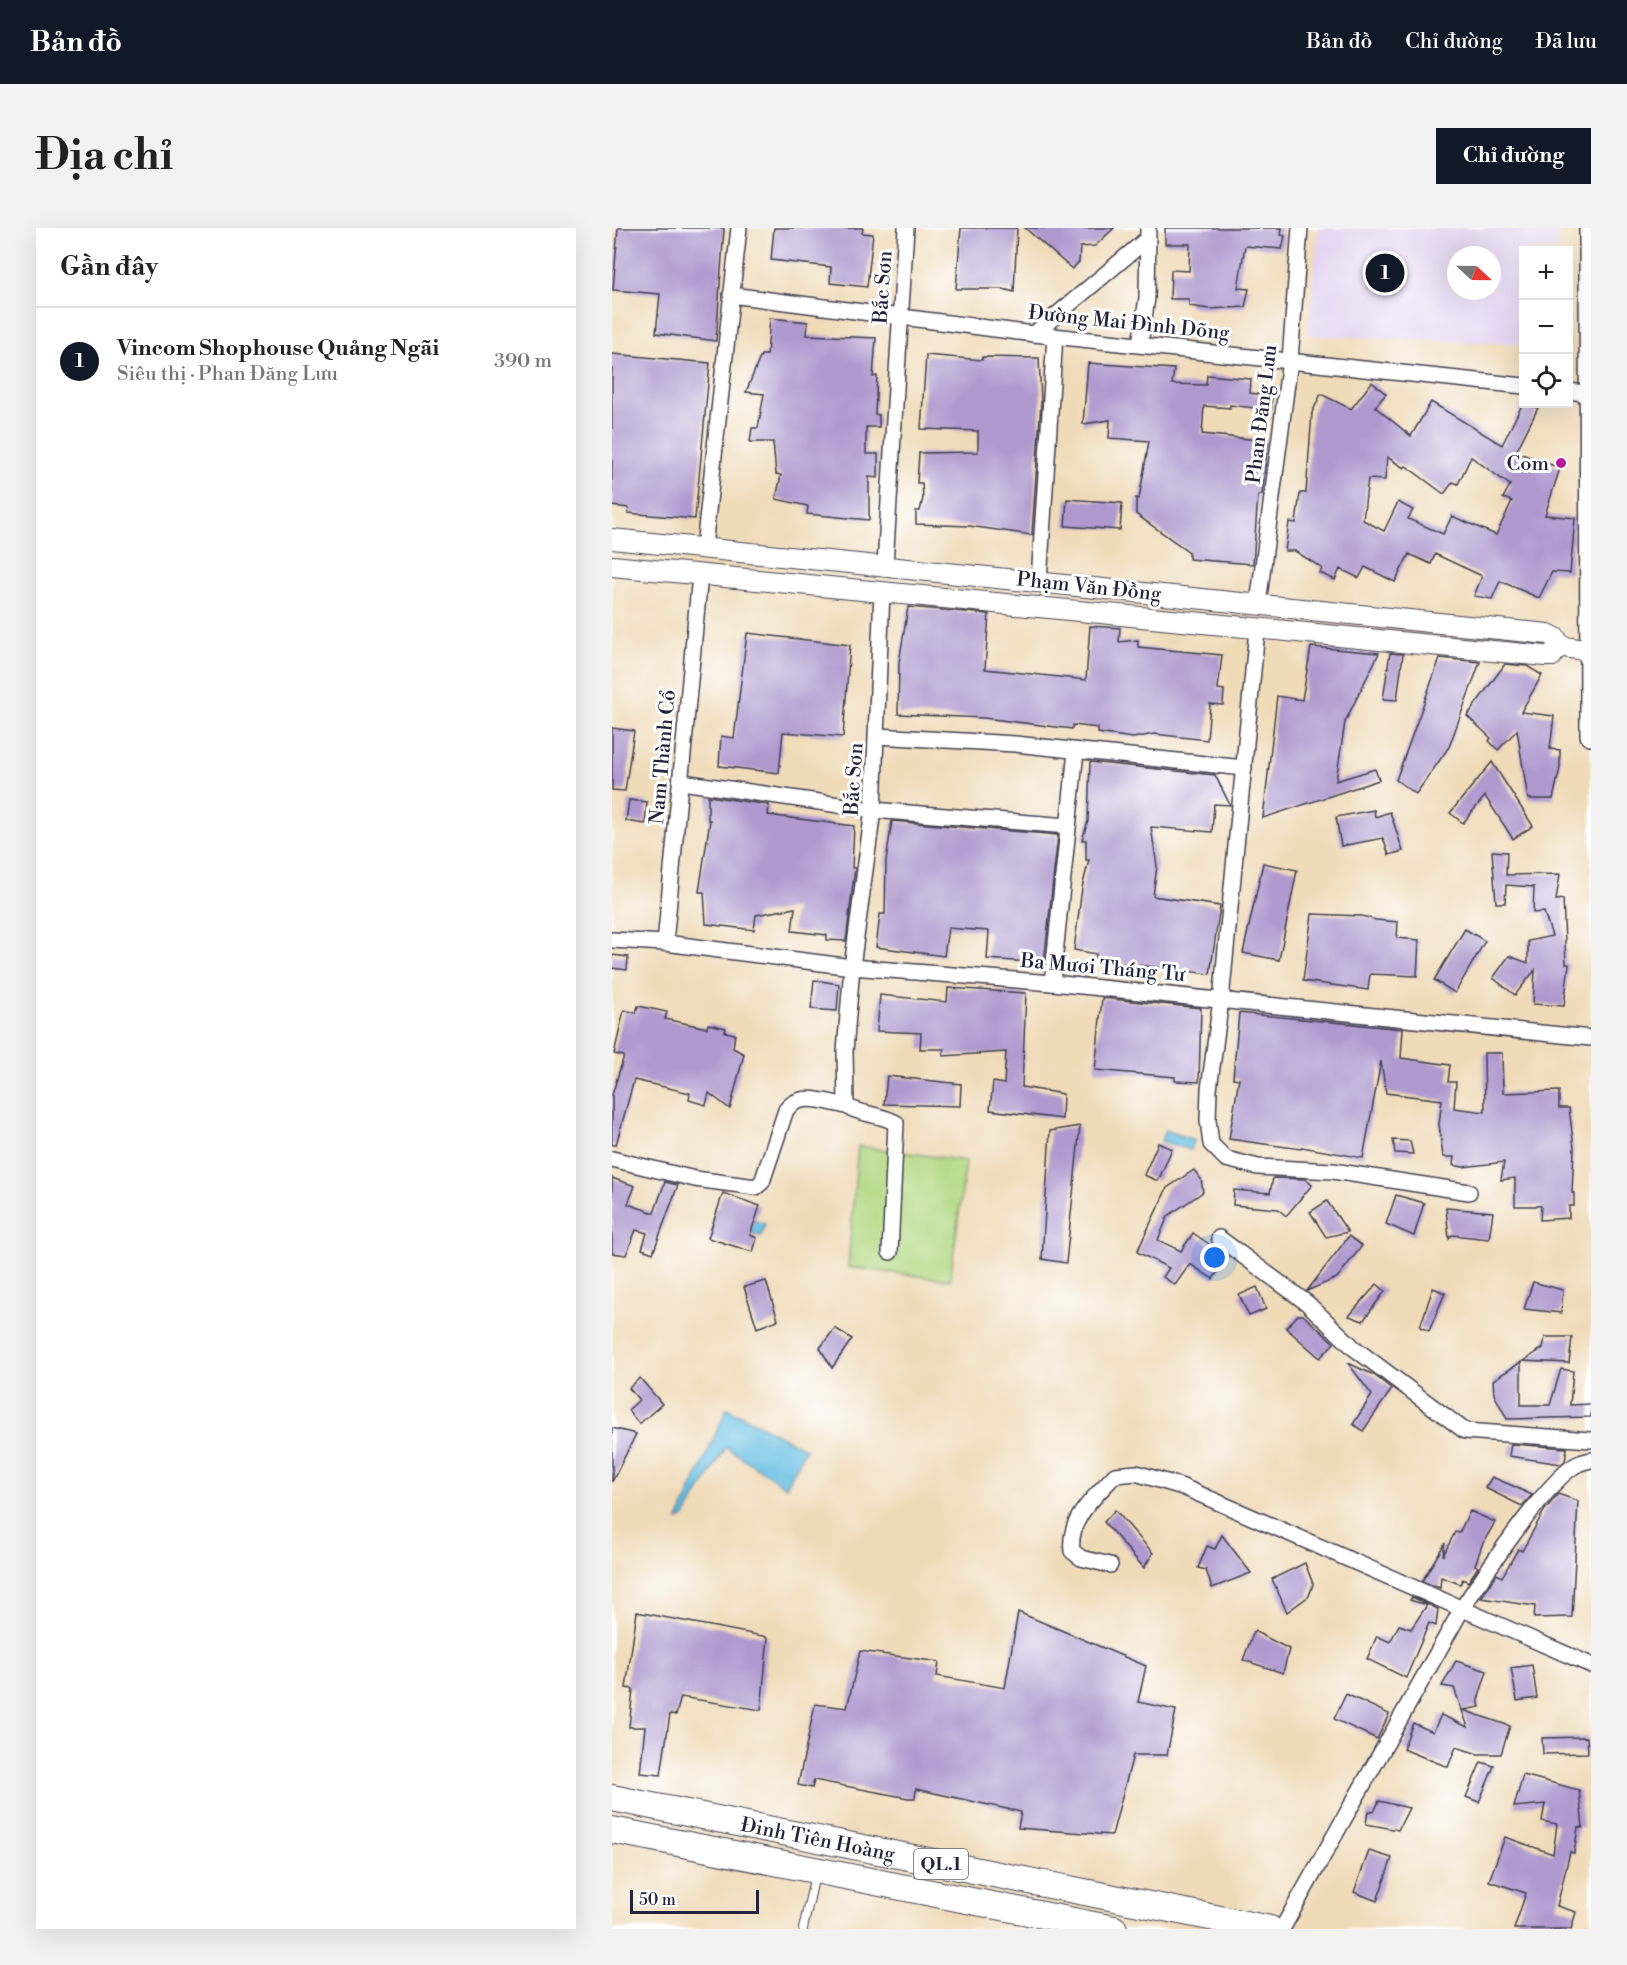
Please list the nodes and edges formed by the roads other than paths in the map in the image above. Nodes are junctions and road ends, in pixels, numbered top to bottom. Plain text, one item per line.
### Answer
1 (739, 228) edge
2 (906, 228) edge
3 (1300, 228) edge
4 (1147, 233) edge
5 (1590, 234) edge
6 (731, 295) junction
7 (901, 316) junction
8 (1034, 334) junction
9 (1055, 336) junction
10 (1140, 344) junction
11 (1290, 360) junction
12 (1519, 385) edge
13 (1583, 393) edge
14 (612, 539) edge
15 (704, 547) junction
16 (885, 565) junction
17 (612, 566) edge
18 (700, 575) junction
19 (1039, 581) junction
20 (882, 592) junction
21 (1258, 604) junction
22 (1039, 608) junction
23 (1257, 630) junction
24 (1558, 646) junction
25 (1591, 651) edge
26 (1591, 735) edge
27 (877, 736) junction
28 (1076, 751) junction
29 (1244, 768) junction
30 (682, 782) junction
31 (873, 810) junction
32 (1068, 826) junction
33 (612, 940) edge
34 (665, 943) junction
35 (852, 967) junction
36 (1052, 982) junction
37 (1221, 1000) junction
38 (1591, 1038) edge
39 (846, 1106) junction
40 (612, 1159) edge
41 (1469, 1192) dead end
42 (1219, 1238) dead end
43 (890, 1252) dead end
44 (1591, 1440) edge
45 (1591, 1460) edge
46 (1110, 1565) dead end
47 (1463, 1607) junction
48 (1591, 1665) edge
49 (612, 1798) edge
50 (612, 1830) edge
51 (802, 1837) junction
52 (806, 1868) junction
53 (803, 1929) edge
54 (1114, 1929) edge
55 (1270, 1929) edge
56 (1282, 1929) edge

1 - 6 street
2 - 7 street, Bắc Sơn
3 - 11 street, Phan Đăng Lưu
4 - 8 street
4 - 10 street
5 - 13 main road
6 - 7 street, Đường Mai Đình Dõng
6 - 15 street
7 - 8 street, Đường Mai Đình Dõng
7 - 16 street, Bắc Sơn
8 - 9 street, Đường Mai Đình Dõng
9 - 10 street, Đường Mai Đình Dõng
9 - 19 street
10 - 11 street, Đường Mai Đình Dõng
11 - 12 street, Đường Mai Đình Dõng
11 - 21 street, Phan Đăng Lưu
13 - 25 main road
14 - 15 street, Phạm Văn Đồng
15 - 16 street, Phạm Văn Đồng
15 - 18 street
16 - 19 street, Phạm Văn Đồng
16 - 20 street
17 - 18 street, Phạm Văn Đồng
18 - 20 street, Phạm Văn Đồng
18 - 30 street, Nam Thành Cổ
19 - 21 street, Phạm Văn Đồng
19 - 22 street
20 - 22 street, Phạm Văn Đồng
20 - 27 street, Bắc Sơn
21 - 23 street
21 - 24 street, Phạm Văn Đồng
22 - 23 street, Phạm Văn Đồng
23 - 24 street, Phạm Văn Đồng
23 - 29 street
24 - 25 street, Phạm Văn Đồng
25 - 26 main road
27 - 28 street
27 - 31 street, Bắc Sơn
28 - 29 street
28 - 32 street
29 - 37 street
30 - 31 street
30 - 34 street, Nam Thành Cổ
31 - 32 street
31 - 35 street, Bắc Sơn
32 - 36 street
33 - 34 street, Ba Mươi Tháng Tư
34 - 35 street, Ba Mươi Tháng Tư
35 - 36 street, Ba Mươi Tháng Tư
35 - 39 street, Bắc Sơn
36 - 37 street, Ba Mươi Tháng Tư
37 - 38 street, Ba Mươi Tháng Tư
37 - 41 street
39 - 40 street
39 - 43 street
42 - 44 street
45 - 47 street
46 - 47 street
47 - 48 street
47 - 56 street
49 - 51 highway, Đinh Tiên Hoàng / QL.1
50 - 52 highway, Đinh Tiên Hoàng / QL.1
51 - 52 highway
51 - 55 highway, Đinh Tiên Hoàng / QL.1
52 - 53 lane
52 - 54 highway, Đinh Tiên Hoàng / QL.1

